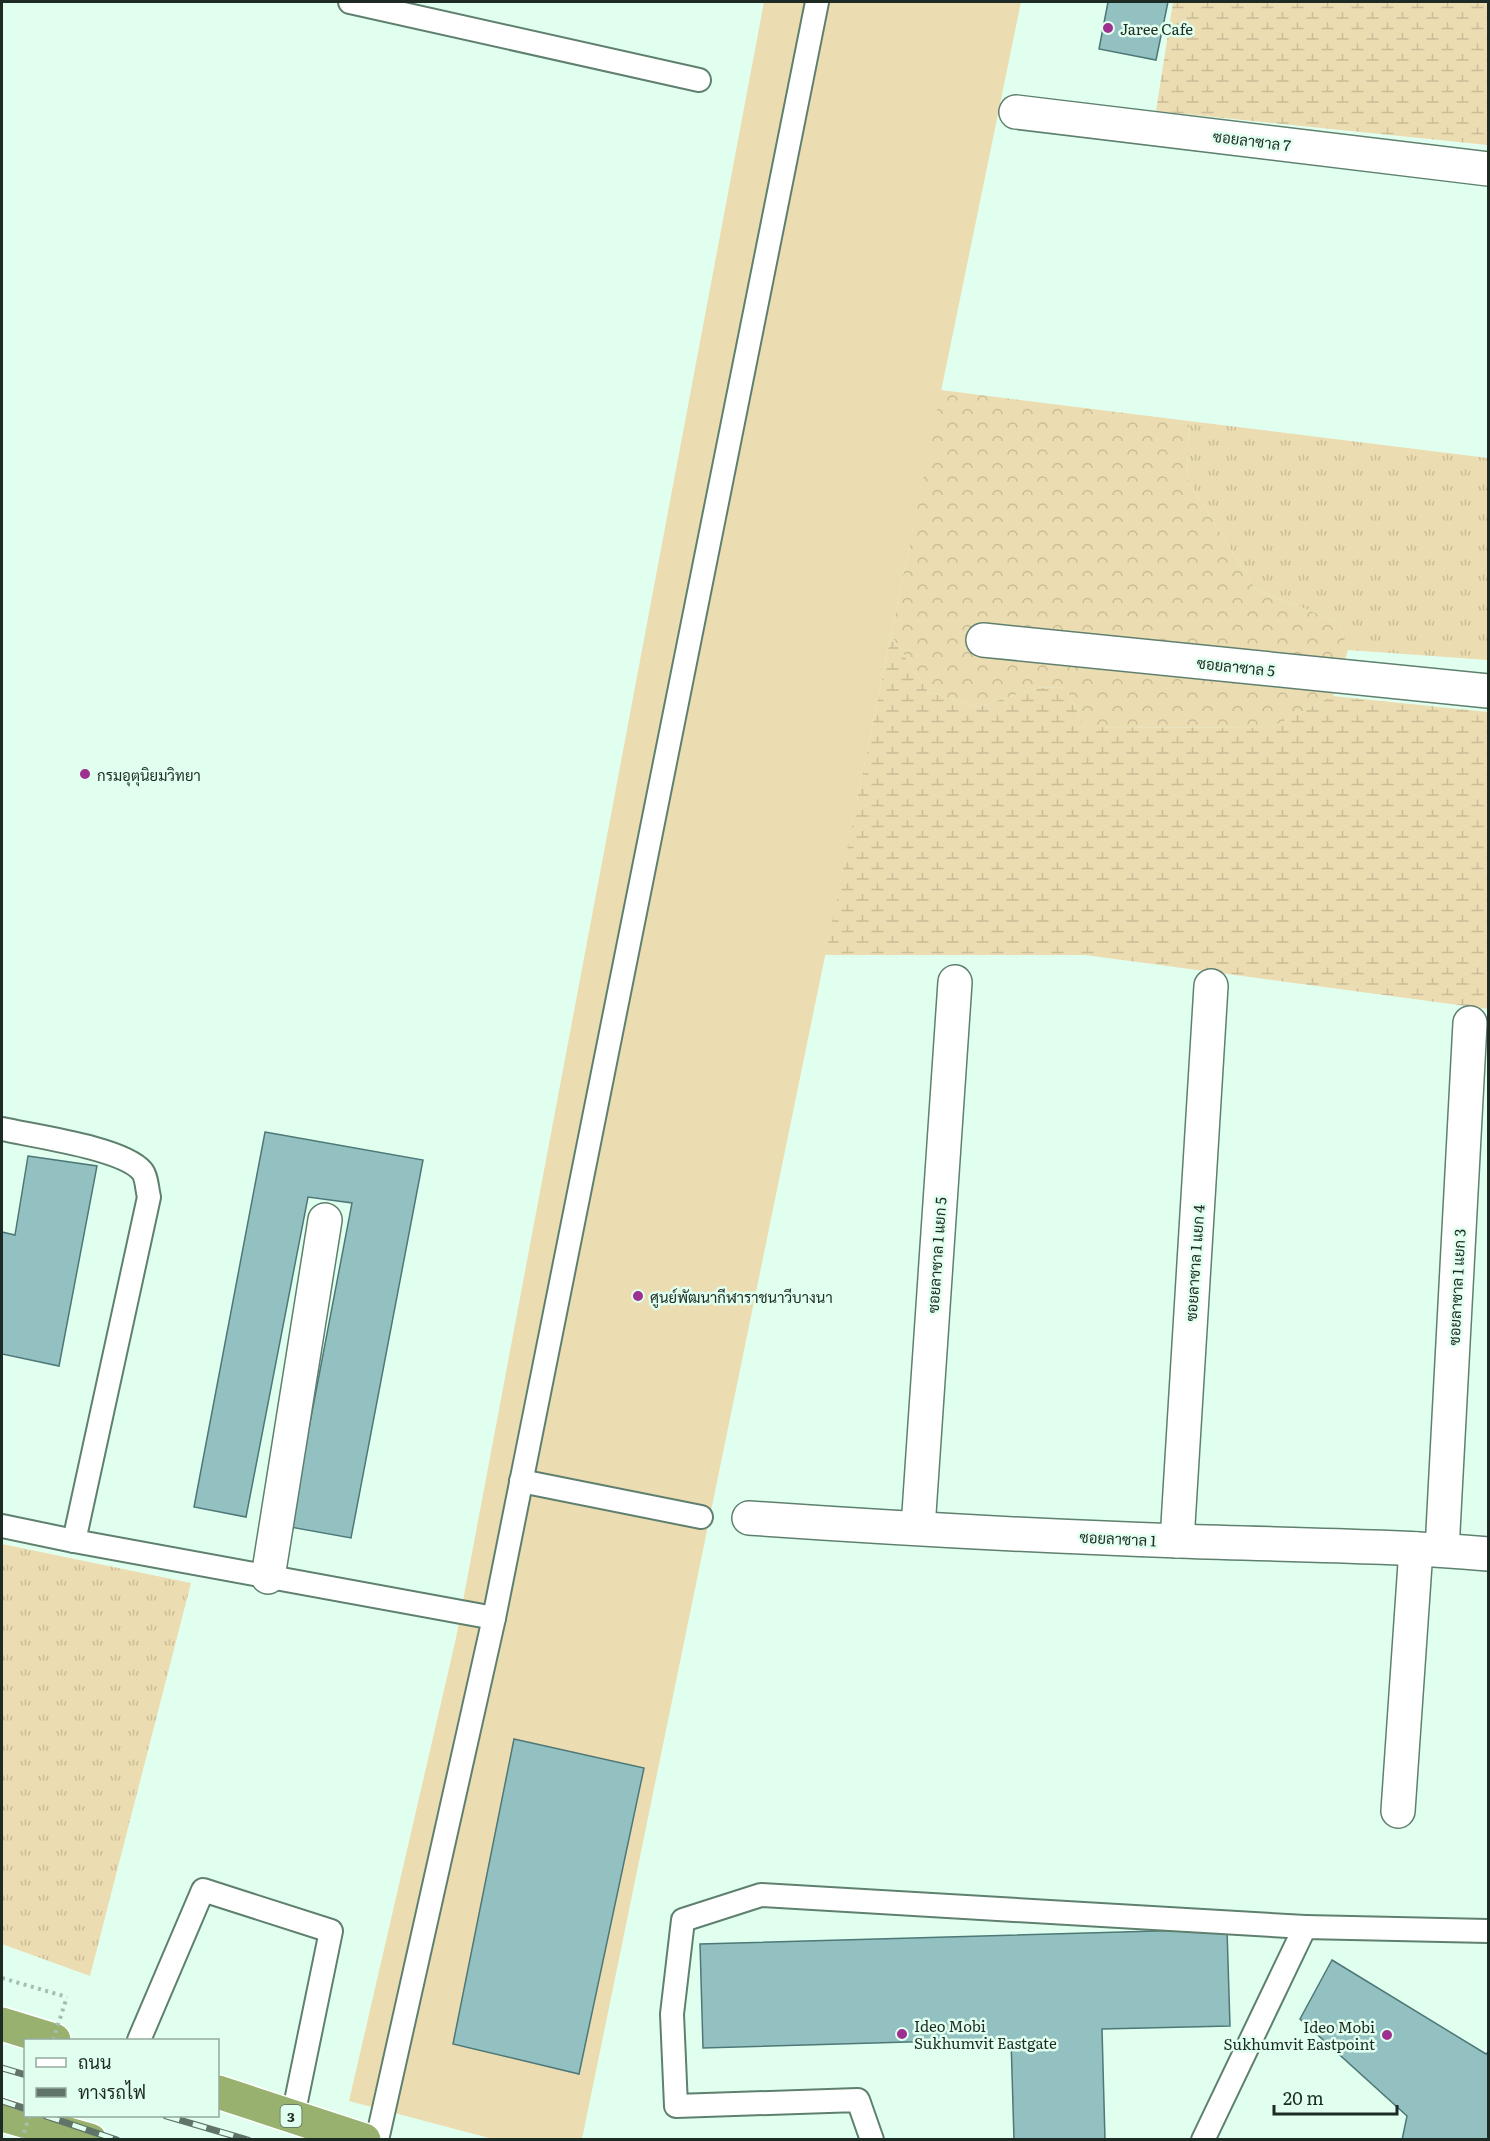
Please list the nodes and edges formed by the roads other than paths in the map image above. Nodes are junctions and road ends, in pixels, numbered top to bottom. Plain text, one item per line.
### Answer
1 (350, 2) edge
2 (817, 2) edge
3 (699, 80) dead end
4 (1016, 112) dead end
5 (1488, 169) edge
6 (983, 640) dead end
7 (1488, 691) edge
8 (955, 982) dead end
9 (1211, 986) dead end
10 (1470, 1023) dead end
11 (2, 1129) edge
12 (325, 1220) dead end
13 (521, 1481) junction
14 (701, 1517) dead end
15 (748, 1518) dead end
16 (2, 1526) edge
17 (918, 1528) junction
18 (74, 1541) junction
19 (1177, 1541) junction
20 (1429, 1549) junction
21 (1488, 1554) edge
22 (268, 1577) junction
23 (494, 1618) junction
24 (1398, 1811) dead end
25 (1305, 1927) junction
26 (1488, 1931) edge
27 (2, 2024) edge
28 (51, 2039) edge
29 (139, 2039) edge
30 (219, 2092) edge
31 (2, 2115) edge
32 (293, 2116) junction
33 (90, 2139) edge
34 (364, 2139) edge
35 (377, 2139) edge
36 (872, 2139) edge
37 (1203, 2139) edge

1 - 3 lane
2 - 13 lane
4 - 5 street, ซอยลาซาล 7
6 - 7 street, ซอยลาซาล 5
8 - 17 street, ซอยลาซาล 1 แยก 5
9 - 19 street, ซอยลาซาล 1 แยก 4
10 - 20 street, ซอยลาซาล 1 แยก 3
11 - 18 lane
12 - 22 street
13 - 14 lane
13 - 23 lane
15 - 17 street, ซอยลาซาล 1
16 - 18 lane
17 - 19 street, ซอยลาซาล 1
18 - 22 lane
19 - 20 street, ซอยลาซาล 1
20 - 21 street, ซอยลาซาล 1
20 - 24 street, ซอยลาซาล 1 แยก 3
22 - 23 lane
23 - 35 lane
25 - 26 lane
25 - 36 lane
25 - 37 lane
27 - 28 highway
29 - 32 lane
30 - 32 highway, 3
31 - 33 highway
32 - 34 highway, 3

